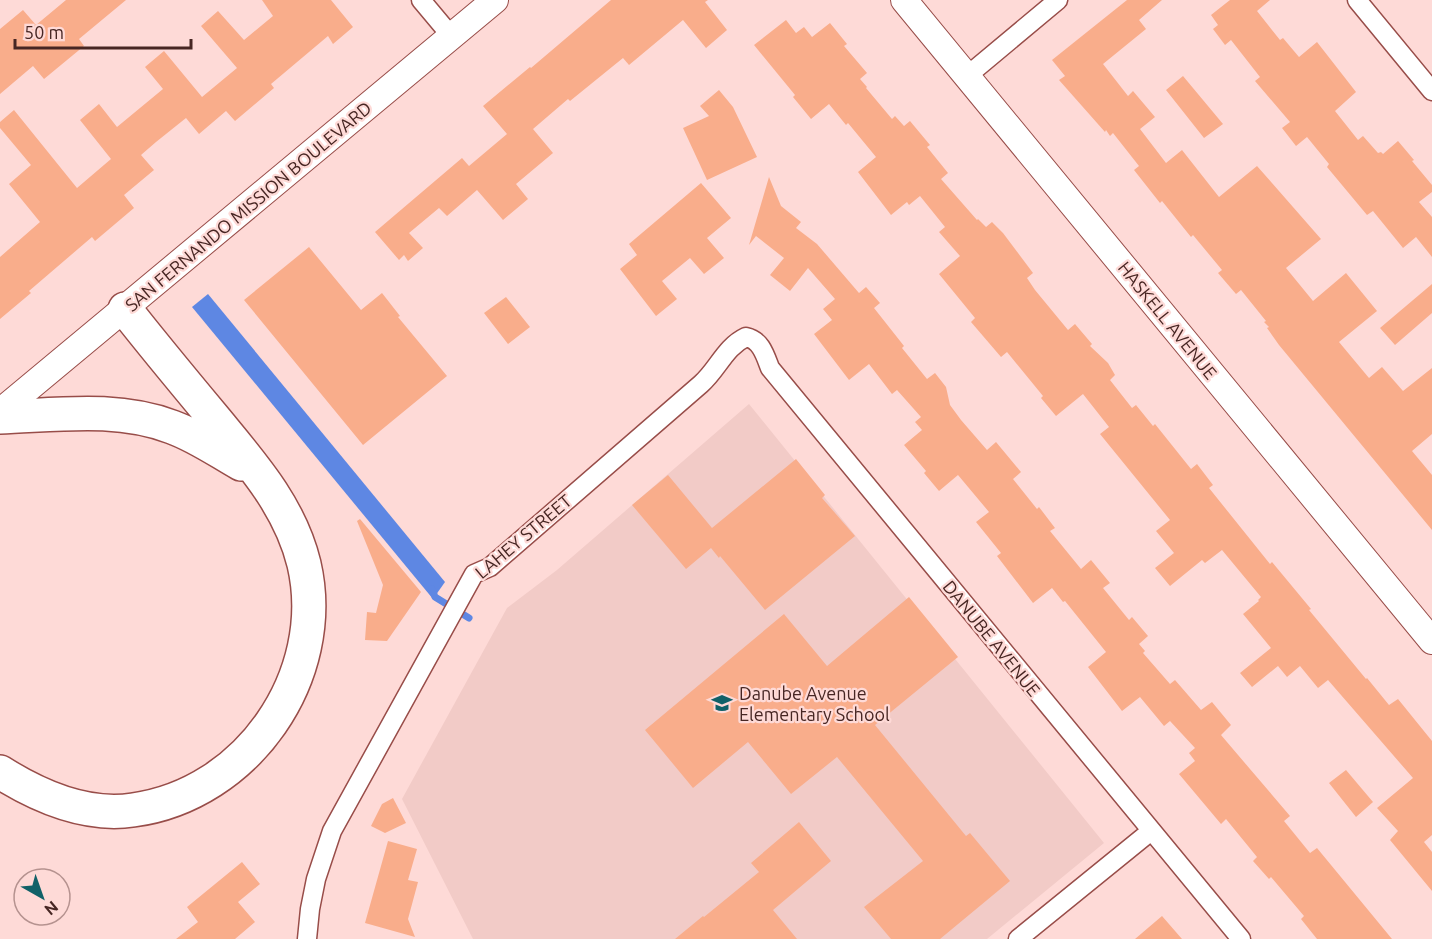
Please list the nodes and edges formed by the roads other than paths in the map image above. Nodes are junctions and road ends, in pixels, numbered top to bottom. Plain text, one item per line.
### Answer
1 (421, 0) edge
2 (495, 0) edge
3 (904, 0) edge
4 (1058, 0) edge
5 (1357, 0) edge
6 (452, 36) junction
7 (967, 76) junction
8 (1432, 92) edge
9 (125, 309) junction
10 (746, 337) joint
11 (0, 412) edge
12 (0, 417) edge
13 (261, 475) junction
14 (1432, 641) edge
15 (0, 772) edge
16 (1151, 831) junction
17 (307, 939) edge
18 (1018, 939) edge
19 (1241, 939) edge

1 - 6 street
2 - 6 main road, SAN FERNANDO MISSION BOULEVARD
3 - 7 main road, HASKELL AVENUE
4 - 7 street
5 - 8 street
6 - 9 main road, SAN FERNANDO MISSION BOULEVARD
7 - 14 main road, HASKELL AVENUE
9 - 11 main road, SAN FERNANDO MISSION BOULEVARD
9 - 13 highway
10 - 16 street, DANUBE AVENUE
10 - 17 street, LAHEY STREET
12 - 13 highway
13 - 15 highway
16 - 18 street
16 - 19 street, DANUBE AVENUE

